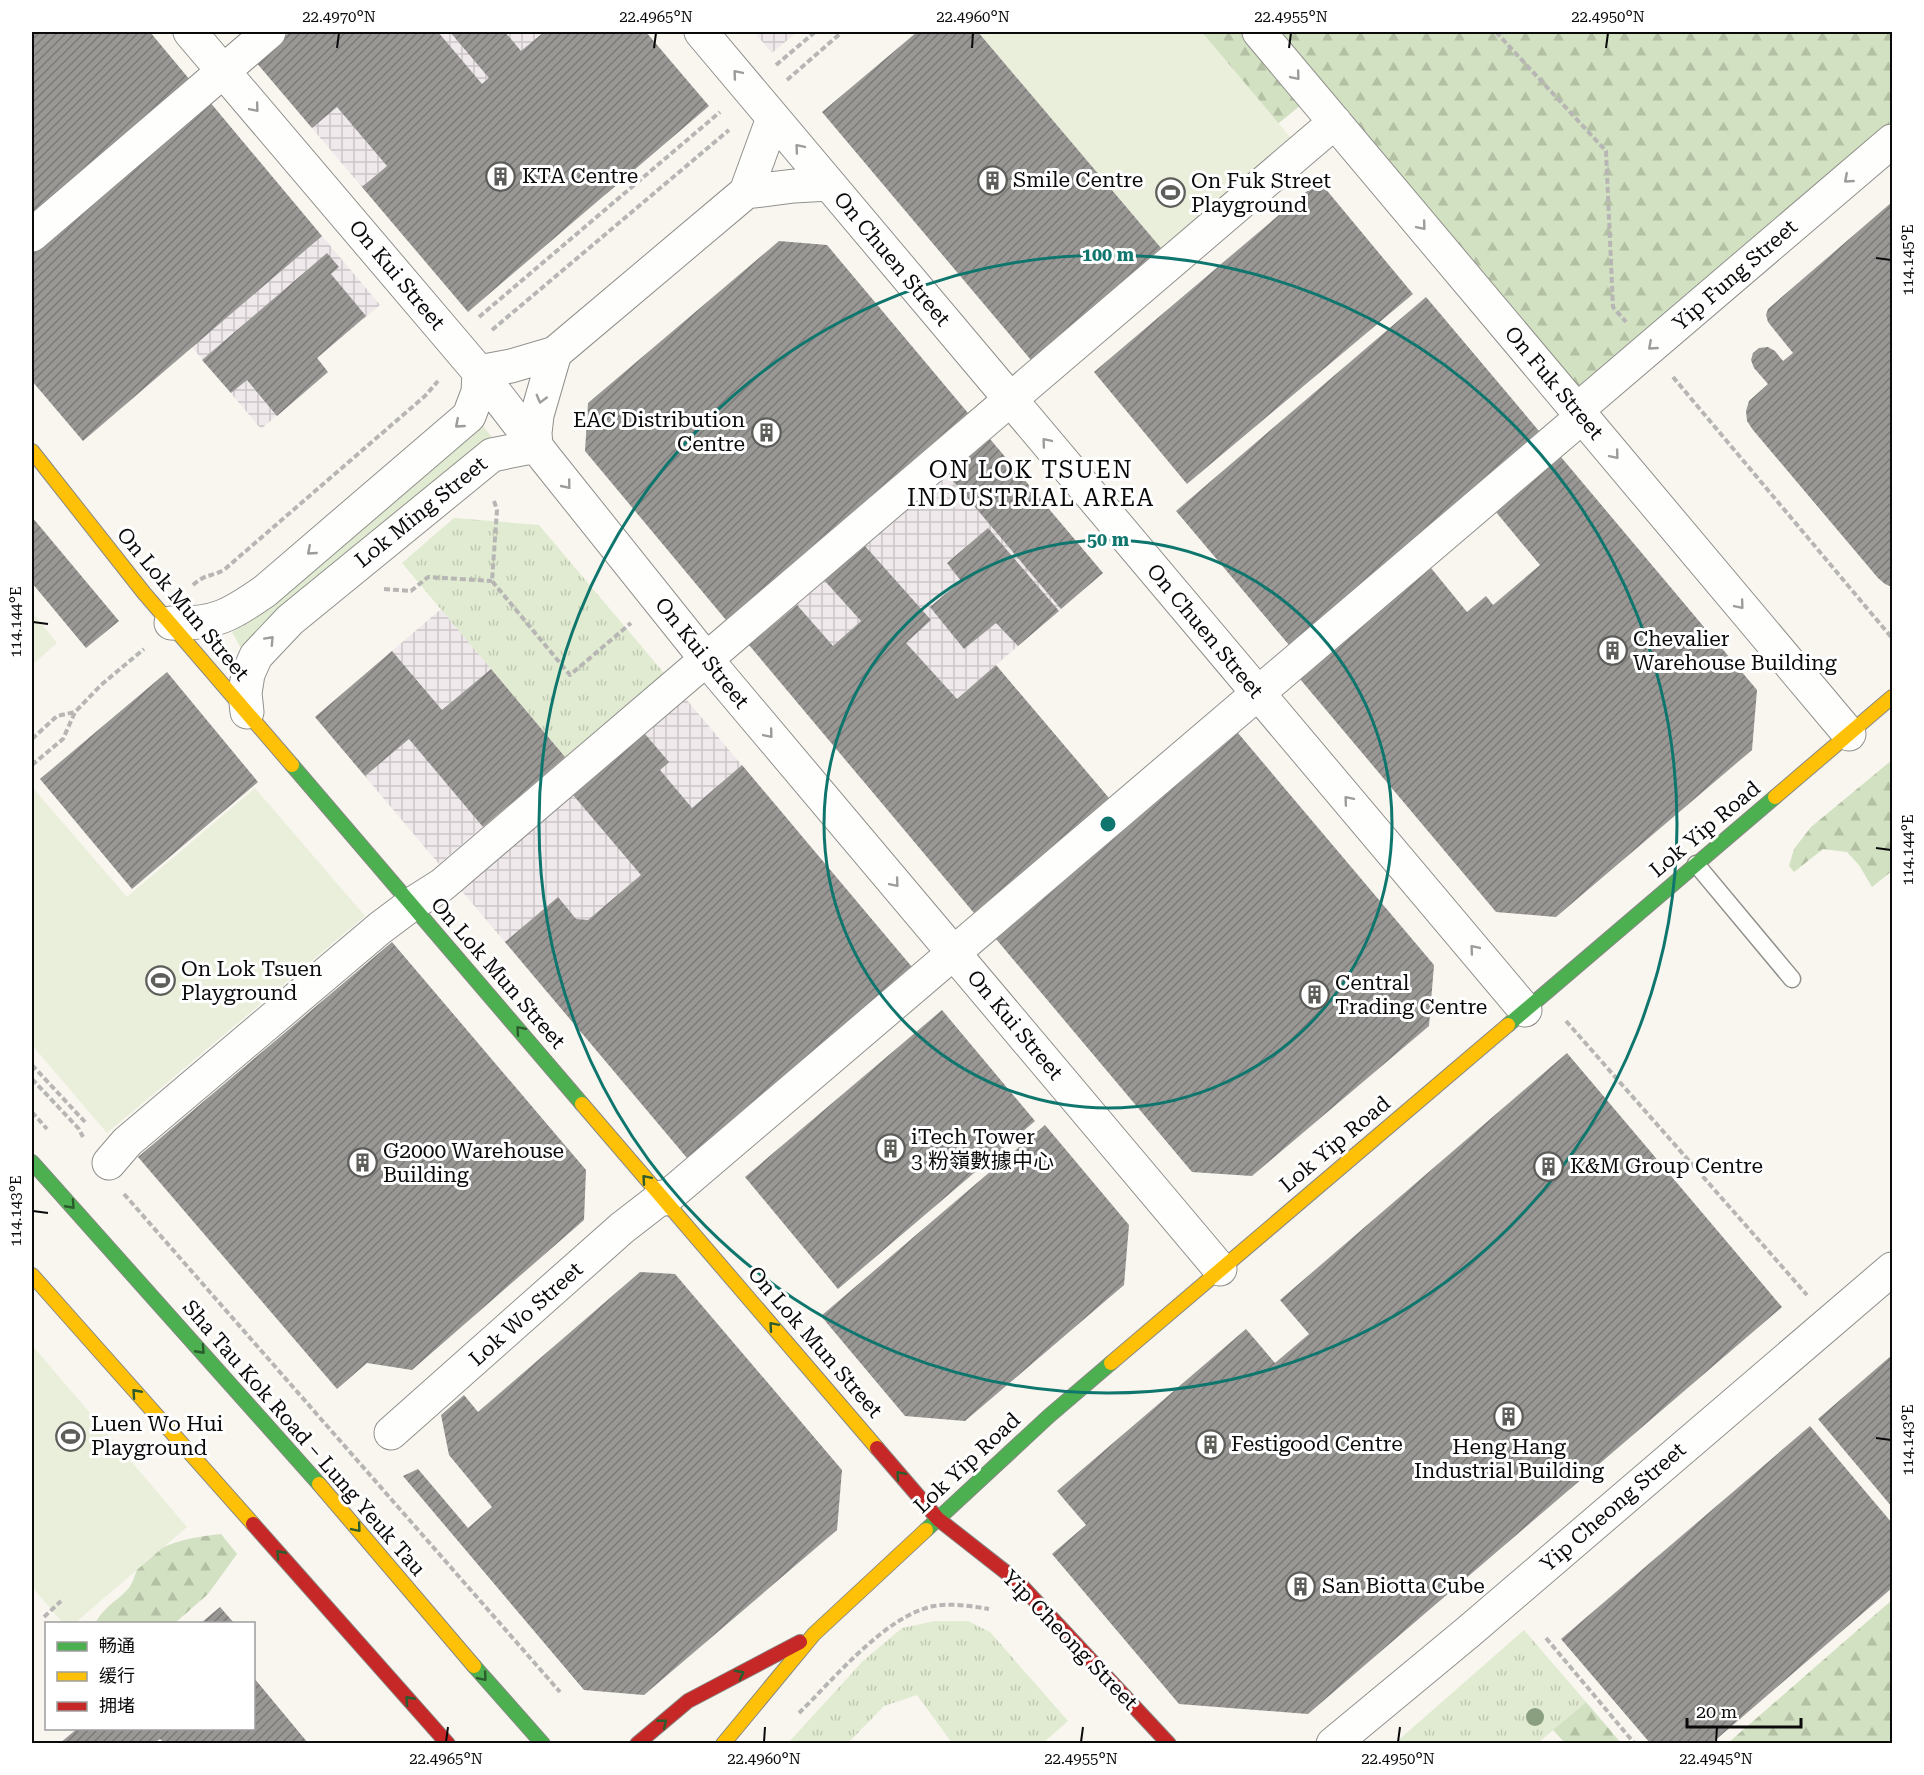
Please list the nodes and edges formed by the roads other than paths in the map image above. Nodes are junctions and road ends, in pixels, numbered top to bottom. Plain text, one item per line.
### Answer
1 (190, 32) edge
2 (269, 32) edge
3 (701, 32) edge
4 (1259, 32) edge
5 (223, 70) junction
6 (760, 103) junction
7 (1335, 122) junction
8 (1893, 141) edge
9 (829, 184) junction
10 (747, 192) junction
11 (32, 236) edge
12 (555, 353) junction
13 (469, 360) junction
14 (1010, 399) junction
15 (1580, 413) junction
16 (536, 446) junction
17 (32, 451) edge
18 (171, 623) junction
19 (706, 659) junction
20 (1258, 693) junction
21 (1893, 697) edge
22 (247, 712) junction
23 (1849, 734) junction
24 (1696, 864) junction
25 (411, 904) junction
26 (954, 953) junction
27 (1792, 979) dead end
28 (1525, 1010) junction
29 (32, 1162) edge
30 (106, 1166) road end
31 (663, 1198) junction
32 (1220, 1269) junction
33 (1893, 1269) edge
34 (32, 1275) edge
35 (391, 1433) dead end
36 (938, 1519) junction
37 (814, 1634) junction
38 (448, 1743) edge
39 (543, 1743) edge
40 (636, 1743) edge
41 (723, 1743) edge
42 (1169, 1743) edge
43 (1333, 1743) edge

1 - 5 street, On Kui Street
2 - 5 street
6 -> 3 street, On Chuen Street
4 -> 7 street, On Fuk Street
5 - 11 street
5 -> 13 street, On Kui Street
9 -> 6 street, On Chuen Street
6 - 10 street
7 - 14 street
7 -> 15 street, On Fuk Street
8 -> 15 street, Yip Fung Street
9 - 10 street
9 - 14 street, On Chuen Street
10 - 12 street
12 - 13 street
12 -> 16 street
13 - 16 street, On Kui Street
13 -> 18 street, Lok Ming Street
14 - 19 street
20 -> 14 street, On Chuen Street
15 - 20 street, Yip Fung Street
15 -> 23 street, On Fuk Street
16 -> 19 street, On Kui Street
22 -> 16 street, Lok Ming Street
17 - 18 street, On Lok Mun Street
18 - 22 street, On Lok Mun Street
19 - 25 street
19 -> 26 street, On Kui Street
20 - 26 street, Lok Wo Street
28 -> 20 street, On Chuen Street
21 - 23 street, Lok Yip Road
22 - 25 street, On Lok Mun Street
23 - 24 street, Lok Yip Road
24 - 27 lane
24 - 28 street, Lok Yip Road
25 - 30 street
31 -> 25 street, On Lok Mun Street
26 - 31 street, Lok Wo Street
26 - 32 street, On Kui Street
28 - 32 street, Lok Yip Road
29 -> 39 street, Sha Tau Kok Road – Lung Yeuk Tau
31 - 35 street, Lok Wo Street
36 -> 31 street, On Lok Mun Street
32 - 36 street, Lok Yip Road
33 - 43 street, Yip Cheong Street
38 -> 34 street
36 - 37 street, Lok Yip Road
36 - 42 street, Yip Cheong Street
40 -> 37 street, Lok Yip Road
37 - 41 street, Lok Yip Road

